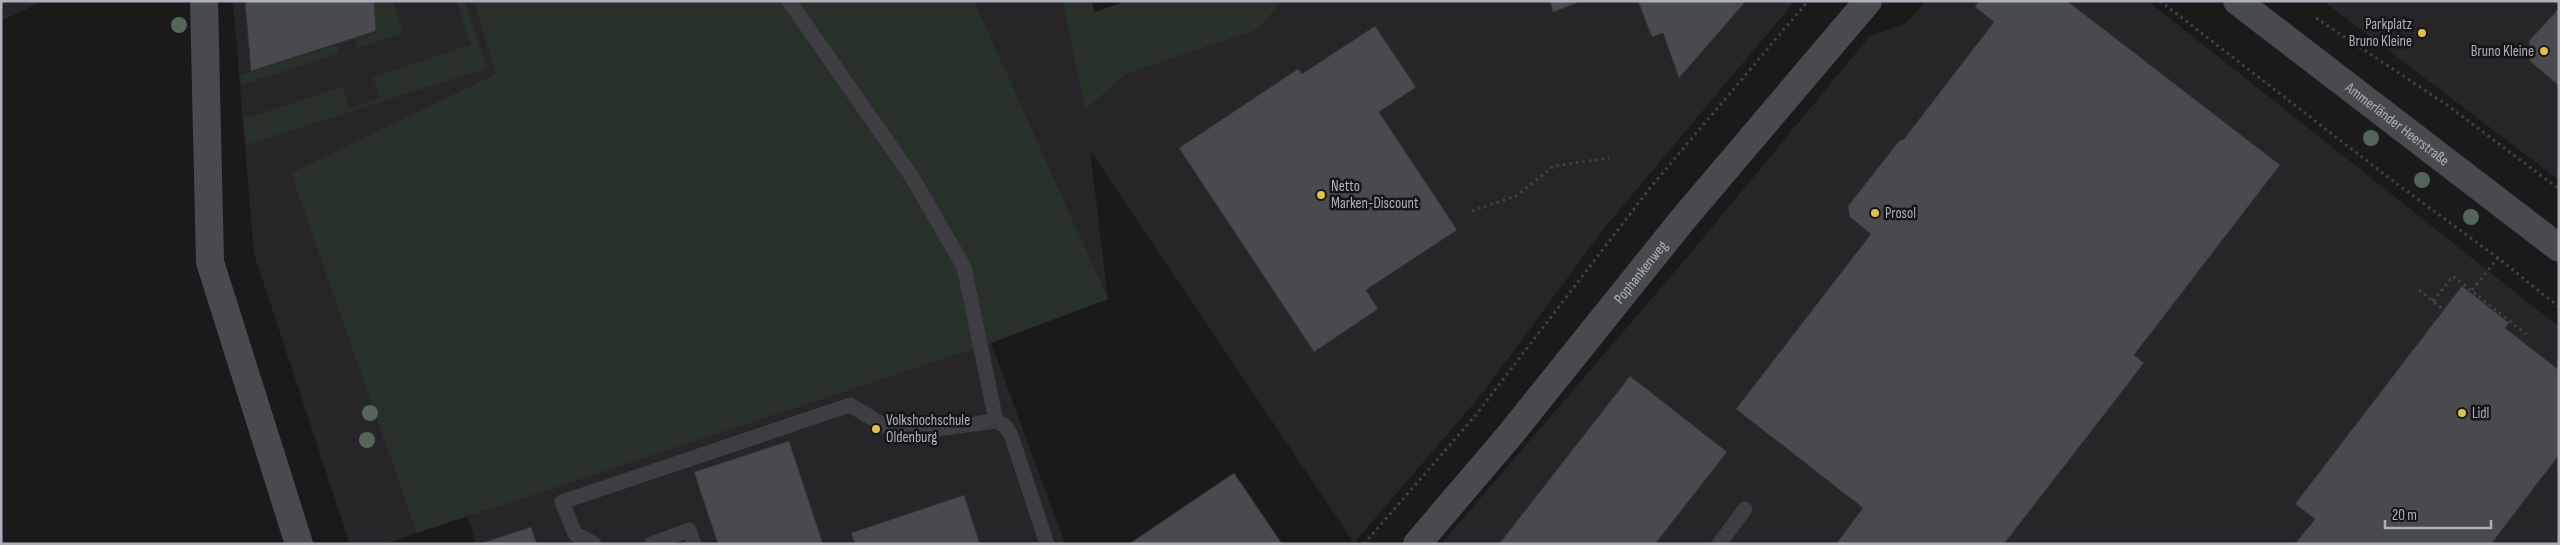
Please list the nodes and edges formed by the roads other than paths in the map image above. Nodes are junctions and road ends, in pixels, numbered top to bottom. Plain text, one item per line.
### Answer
1 (204, 1) edge
2 (789, 1) edge
3 (1868, 1) edge
4 (2237, 1) edge
5 (2559, 248) edge
6 (996, 420) junction
7 (1745, 509) dead end
8 (299, 544) edge
9 (594, 544) edge
10 (651, 544) edge
11 (694, 544) edge
12 (1047, 544) edge
13 (1417, 544) edge
14 (1719, 544) edge

1 - 8 street
2 - 6 lane
3 - 13 street, Pophankenweg
4 - 5 street, Ammerländer Heerstraße
6 - 9 lane
6 - 12 lane
7 - 14 lane
10 - 11 lane

